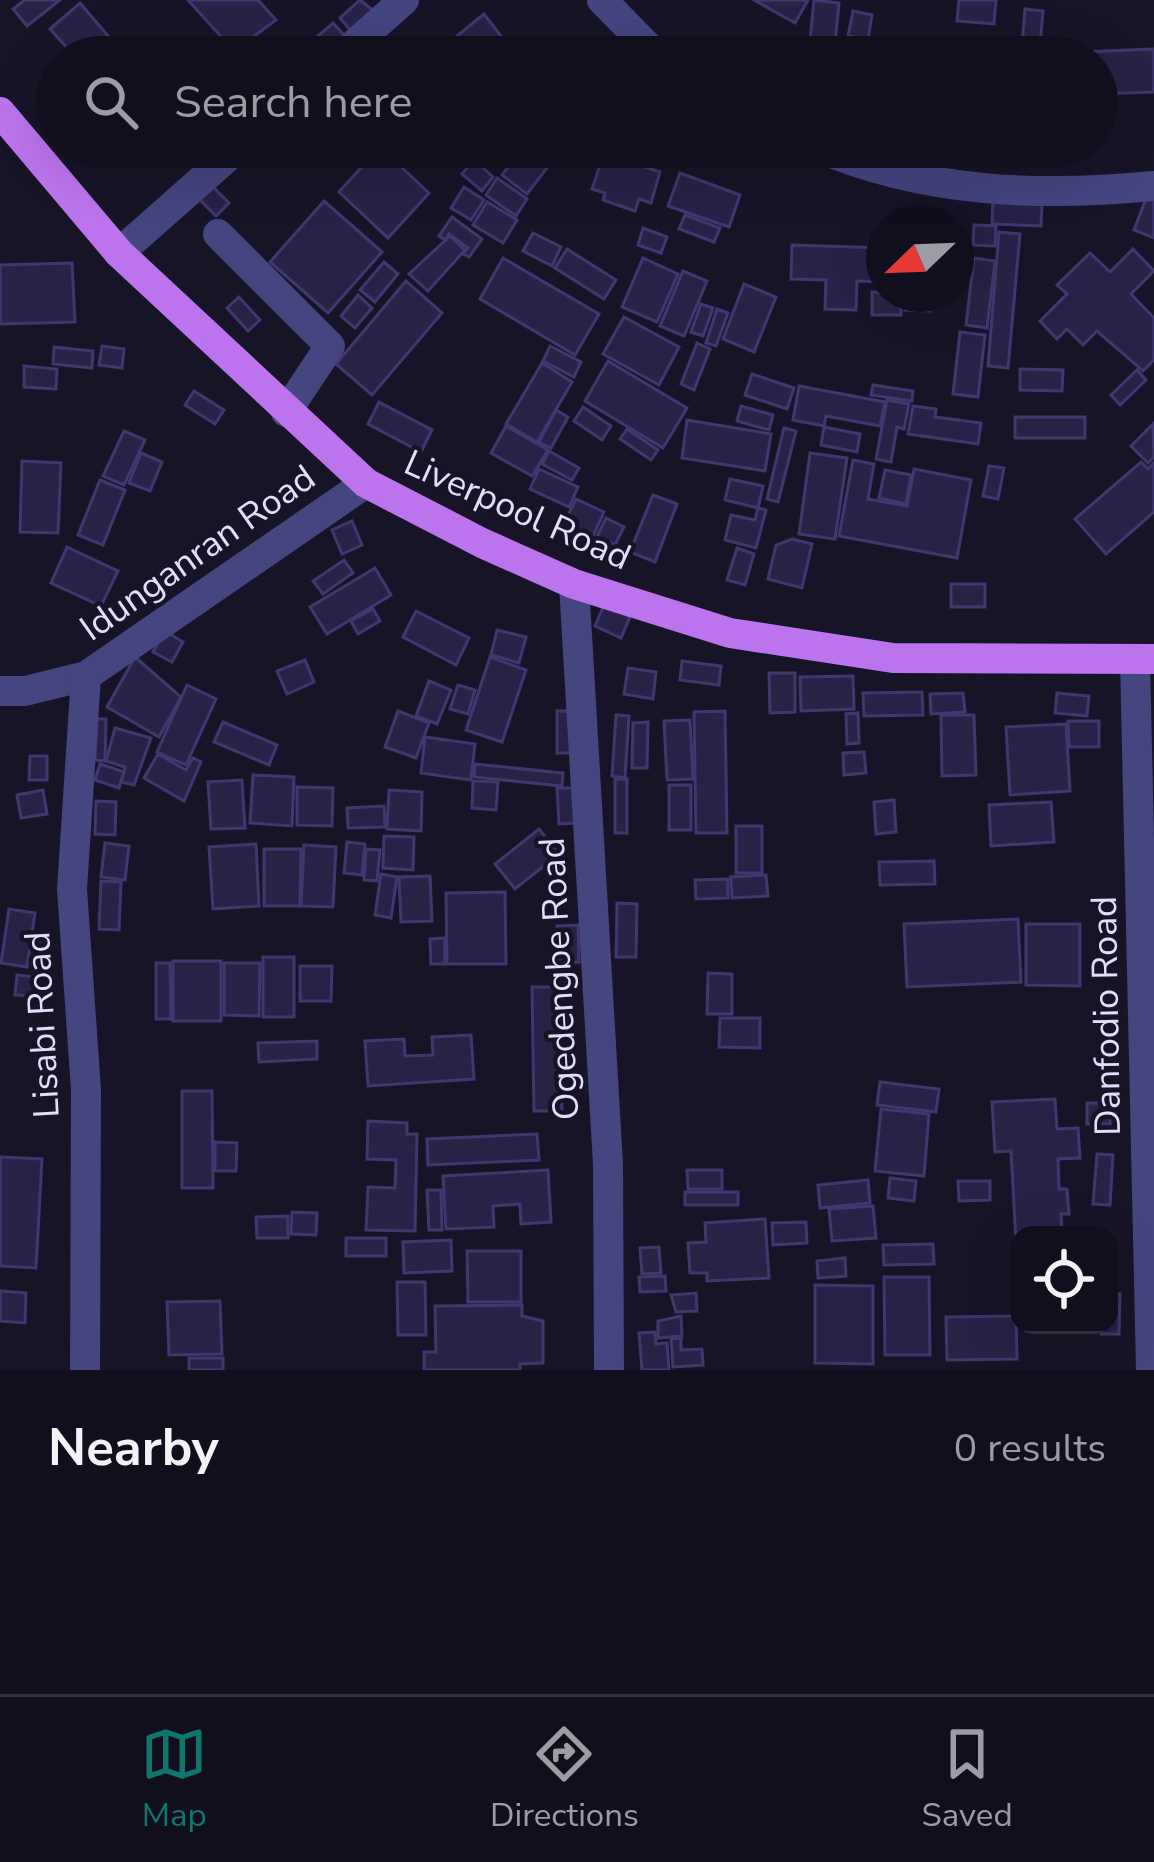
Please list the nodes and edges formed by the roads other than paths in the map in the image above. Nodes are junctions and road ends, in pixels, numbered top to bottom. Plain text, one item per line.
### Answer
1 (404, 0) edge
2 (602, 0) edge
3 (364, 36) edge
4 (637, 36) edge
5 (0, 112) edge
6 (36, 155) edge
7 (47, 168) edge
8 (215, 168) edge
9 (866, 168) edge
10 (1154, 186) edge
11 (218, 234) dead end
12 (119, 253) junction
13 (286, 412) junction
14 (366, 483) junction
15 (574, 584) junction
16 (1145, 660) edge
17 (86, 676) junction
18 (0, 692) edge
19 (85, 1370) edge
20 (609, 1370) edge
21 (1151, 1370) edge

1 - 3 street
2 - 4 street
5 - 6 main road, Liverpool Road
7 - 12 main road, Liverpool Road
8 - 12 street
9 - 10 street
11 - 13 street
12 - 13 main road, Liverpool Road
13 - 14 main road, Liverpool Road
14 - 15 main road, Liverpool Road
14 - 17 street, Idunganran Road
15 - 16 main road, Liverpool Road
15 - 20 street, Ogedengbe Road
16 - 21 street, Danfodio Road
17 - 18 street, Idunganran Road
17 - 19 street, Lisabi Road

